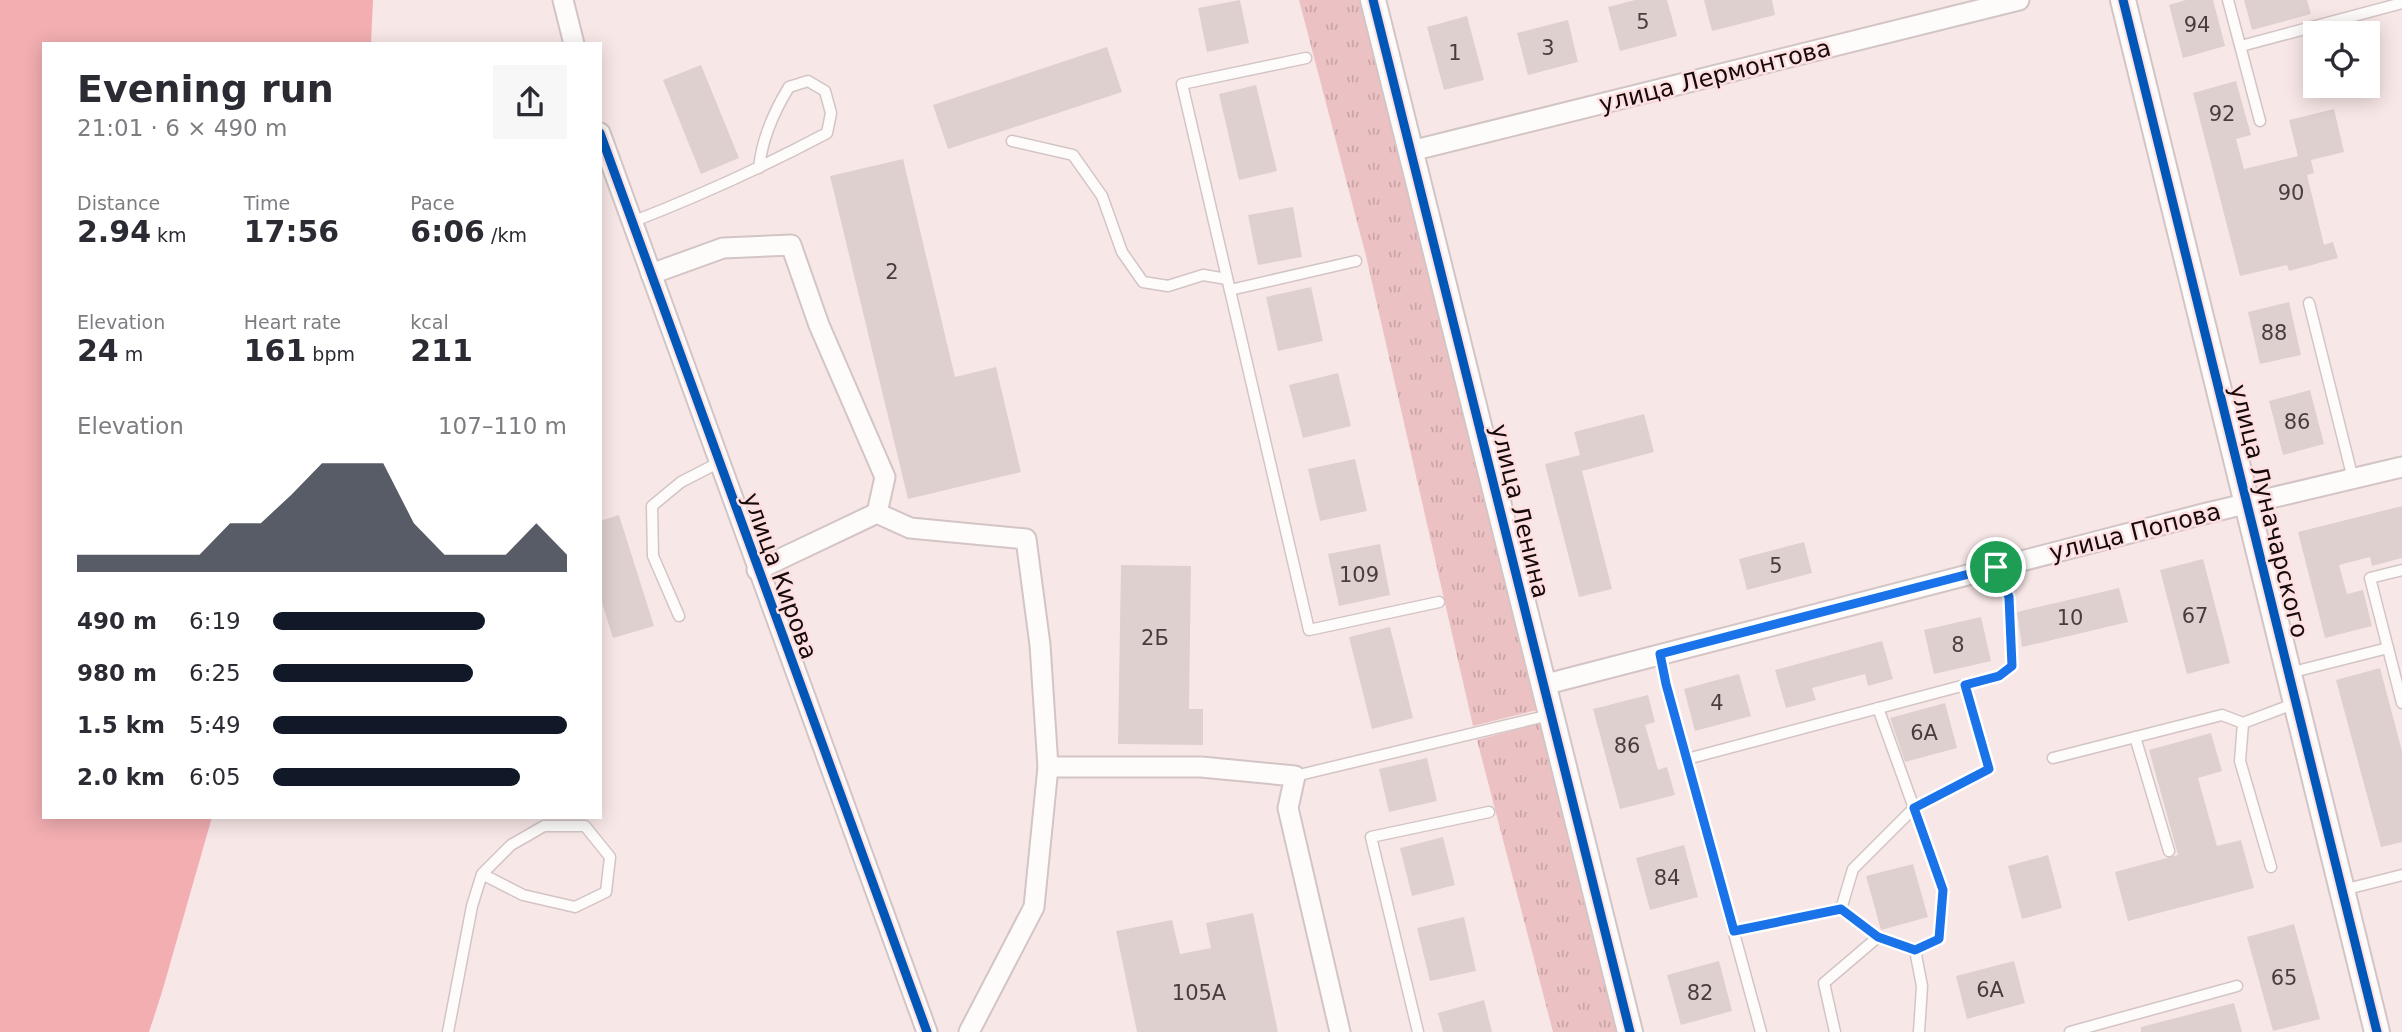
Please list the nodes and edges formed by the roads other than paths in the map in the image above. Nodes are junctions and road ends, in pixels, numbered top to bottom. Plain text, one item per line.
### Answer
1 (563, 0) edge
2 (1373, 0) edge
3 (2020, 0) edge
4 (2123, 0) edge
5 (2228, 0) edge
6 (2402, 3) edge
7 (574, 42) edge
8 (2241, 46) junction
9 (1306, 58) dead end
10 (2260, 121) dead end
11 (602, 139) edge
12 (1012, 141) dead end
13 (1411, 151) junction
14 (760, 168) dead end
15 (632, 222) junction
16 (1356, 261) dead end
17 (651, 274) junction
18 (1228, 284) junction
19 (2309, 303) dead end
20 (718, 463) junction
21 (2402, 467) edge
22 (2353, 479) junction
23 (2247, 503) junction
24 (877, 513) junction
25 (1996, 567) junction
26 (757, 569) junction
27 (2402, 570) edge
28 (1439, 602) dead end
29 (679, 616) dead end
30 (2388, 648) junction
31 (1660, 654) junction
32 (2289, 674) junction
33 (1543, 685) junction
34 (1965, 685) junction
35 (2296, 703) junction
36 (2402, 703) edge
37 (1878, 708) junction
38 (1550, 715) junction
39 (2243, 723) junction
40 (2134, 737) junction
41 (2053, 758) dead end
42 (1686, 759) junction
43 (1048, 767) junction
44 (1295, 776) junction
45 (1914, 808) junction
46 (1489, 812) dead end
47 (2169, 851) dead end
48 (2271, 867) dead end
49 (482, 874) junction
50 (2402, 875) edge
51 (2342, 890) junction
52 (1841, 909) junction
53 (1734, 931) junction
54 (1878, 937) junction
55 (1915, 950) junction
56 (2237, 986) dead end
57 (448, 1032) edge
58 (927, 1032) edge
59 (969, 1032) edge
60 (1340, 1032) edge
61 (1418, 1032) edge
62 (1630, 1032) edge
63 (1761, 1032) edge
64 (1835, 1032) edge
65 (1919, 1032) edge
66 (2070, 1032) edge
67 (2377, 1032) edge

1 - 7 street
2 - 13 street, улица Ленина
3 - 13 street, улица Лермонтова
4 - 23 street, улица Луначарского
5 - 8 lane
6 - 8 lane
8 - 10 lane
9 - 18 lane
11 - 15 street, улица Кирова
12 - 18 lane
13 - 33 street, улица Ленина
14 - 15 lane
15 - 17 street, улица Кирова
16 - 18 lane
17 - 20 street, улица Кирова
17 - 24 street
18 - 28 lane
19 - 22 lane
20 - 26 street, улица Кирова
20 - 29 lane
21 - 22 street, улица Попова
22 - 23 street, улица Попова
23 - 25 street, улица Попова
23 - 32 street, улица Луначарского
24 - 26 street
24 - 43 street
25 - 31 street, улица Попова
25 - 34 lane
26 - 58 street, улица Кирова
27 - 30 lane
30 - 32 lane
30 - 36 lane
31 - 33 street, улица Попова
31 - 42 lane
32 - 35 street, улица Луначарского
33 - 38 street, улица Ленина
34 - 37 lane
34 - 45 lane
35 - 39 lane
35 - 51 street, улица Луначарского
37 - 42 lane
37 - 45 lane
38 - 44 lane
38 - 62 street, улица Ленина
39 - 40 lane
39 - 48 lane
40 - 41 lane
40 - 47 lane
42 - 53 lane
43 - 44 street
43 - 59 street
44 - 60 street
45 - 52 lane
45 - 55 lane
46 - 61 lane
49 - 49 lane
49 - 57 lane
50 - 51 lane
51 - 67 street, улица Луначарского
52 - 53 lane
52 - 54 lane
53 - 63 lane
54 - 55 lane
54 - 64 lane
55 - 65 lane
56 - 66 lane

